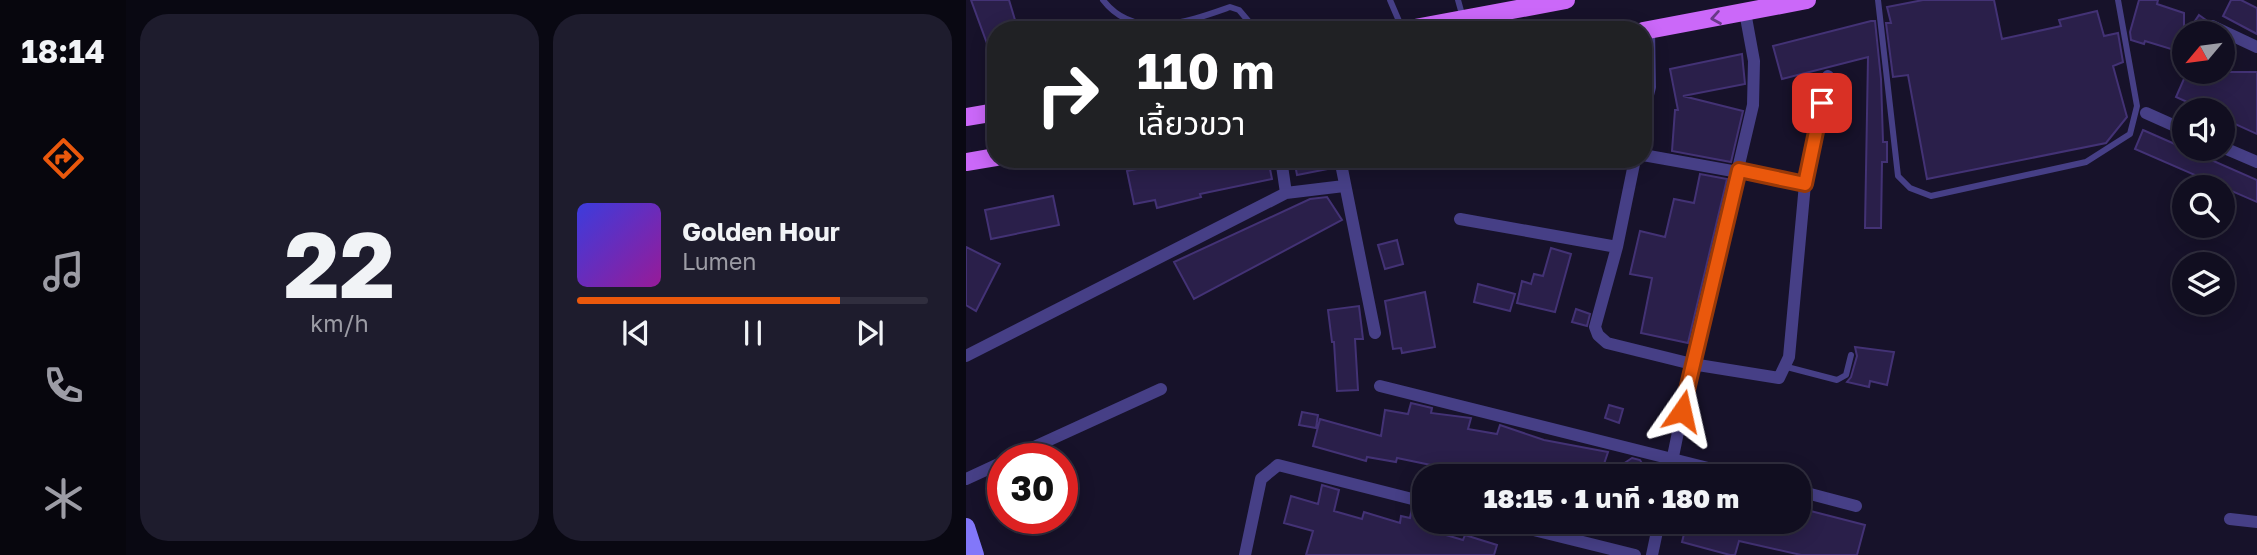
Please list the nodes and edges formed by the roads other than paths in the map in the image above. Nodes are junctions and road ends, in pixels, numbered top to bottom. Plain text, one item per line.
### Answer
1 (1103, 0) edge
2 (1390, 0) edge
3 (1458, 0) edge
4 (1807, 0) edge
5 (1878, 0) edge
6 (2118, 0) edge
7 (1556, 1) edge
8 (1229, 4) edge
9 (1507, 5) edge
10 (1745, 12) junction
11 (1464, 19) junction
12 (1134, 21) edge
13 (1177, 21) edge
14 (1248, 21) edge
15 (1399, 21) edge
16 (1453, 21) edge
17 (1652, 30) edge
18 (2235, 37) edge
19 (2257, 47) edge
20 (1828, 76) dead end
21 (987, 113) edge
22 (2146, 113) dead end
23 (966, 117) edge
24 (2172, 125) edge
25 (2235, 153) edge
26 (1652, 156) edge
27 (987, 158) edge
28 (966, 162) edge
29 (2257, 162) edge
30 (1282, 168) edge
31 (1341, 168) edge
32 (1633, 168) edge
33 (1739, 170) junction
34 (1805, 184) junction
35 (1344, 186) junction
36 (1286, 193) junction
37 (1460, 219) dead end
38 (1618, 247) junction
39 (1375, 333) dead end
40 (1851, 355) dead end
41 (966, 356) edge
42 (1692, 364) junction
43 (1787, 368) junction
44 (1380, 386) dead end
45 (1161, 389) dead end
46 (1043, 443) edge
47 (1672, 458) junction
48 (1671, 464) edge
49 (1695, 464) edge
50 (987, 469) edge
51 (966, 479) edge
52 (1811, 494) edge
53 (1412, 499) edge
54 (1857, 506) dead end
55 (2230, 519) dead end
56 (2257, 522) edge
57 (966, 527) edge
58 (1550, 534) edge
59 (1656, 534) edge
60 (975, 555) edge
61 (1245, 555) edge
62 (1635, 555) edge
63 (1652, 555) edge

1 - 12 lane
2 - 15 lane
3 - 11 lane
4 - 10 main road
5 - 6 lane
7 - 9 main road
8 - 13 lane
8 - 14 lane
9 - 11 main road
10 -> 17 main road
10 - 33 street
11 - 16 main road
18 - 19 street
20 - 34 street
21 - 23 main road
22 - 24 street
25 - 29 street
26 - 33 street
27 - 28 main road
30 - 36 street
31 - 35 street
32 - 38 street
33 - 34 street
33 - 42 street
34 - 43 street
35 - 36 street
35 - 39 street
36 - 41 street
37 - 38 street
38 - 42 street
40 - 43 lane
42 - 43 street
42 - 47 street
44 - 47 street
45 - 46 street
47 - 48 street
47 - 49 street
50 - 51 street
52 - 54 street
53 - 61 street
55 - 56 street
57 - 60 main road
58 - 62 street
59 - 63 street

